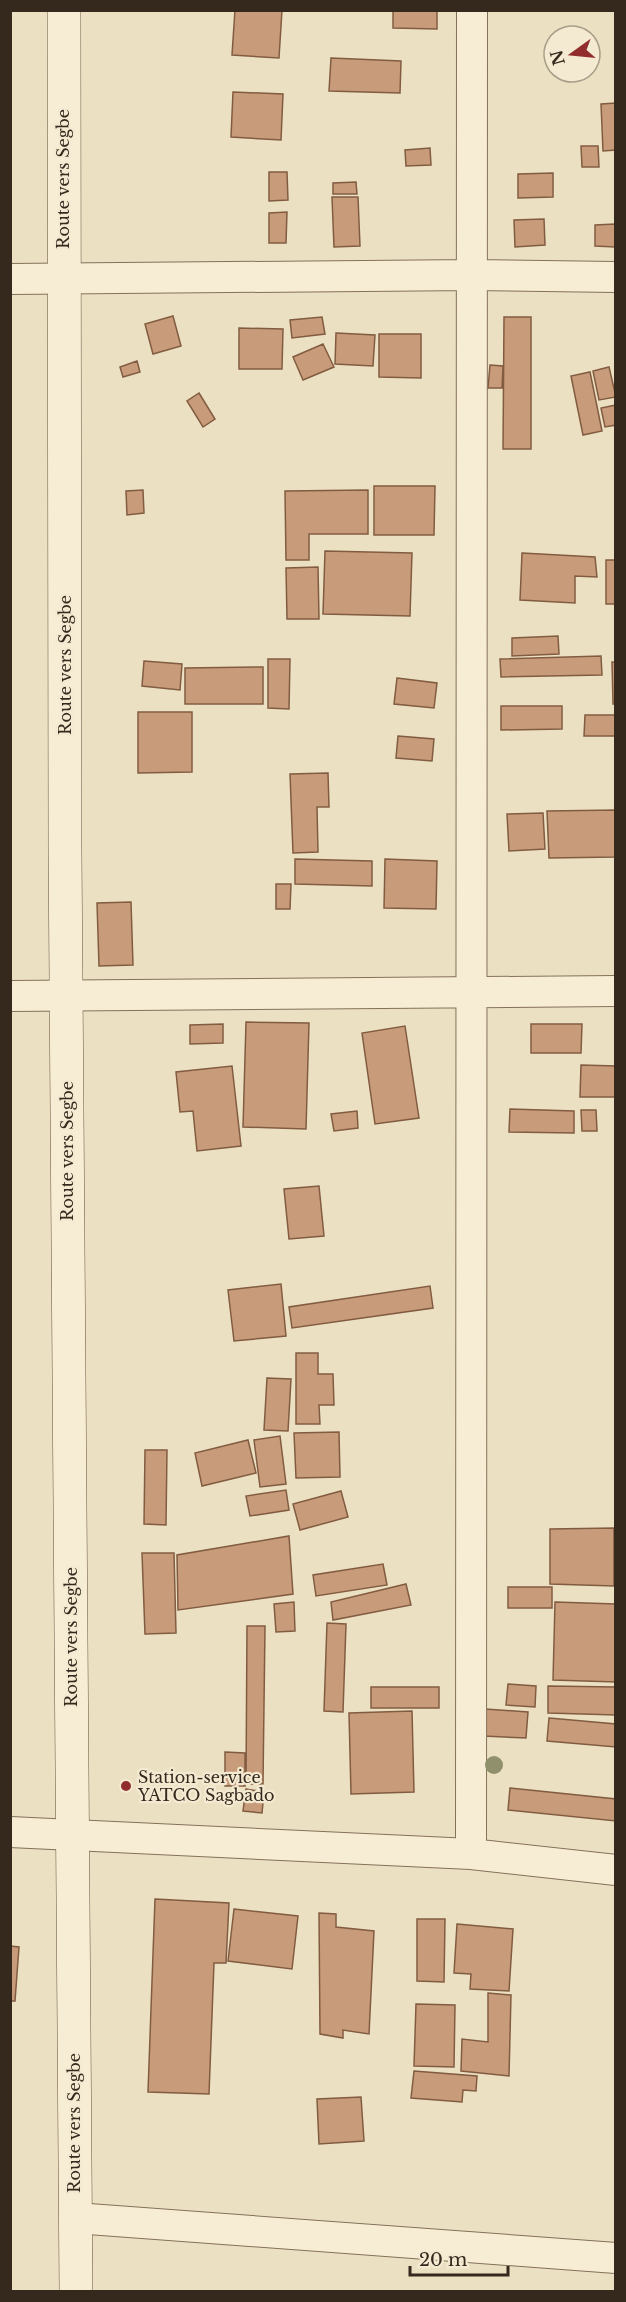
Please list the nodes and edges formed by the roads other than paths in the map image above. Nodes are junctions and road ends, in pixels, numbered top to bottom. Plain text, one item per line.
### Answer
1 (64, 10) edge
2 (472, 10) edge
3 (472, 275) junction
4 (63, 277) junction
5 (615, 277) edge
6 (10, 279) edge
7 (472, 991) junction
8 (615, 991) edge
9 (10, 996) edge
10 (66, 996) junction
11 (10, 1832) edge
12 (72, 1836) junction
13 (471, 1854) junction
14 (615, 1870) edge
15 (75, 2218) junction
16 (615, 2258) edge
17 (76, 2292) edge

1 - 4 main road, Route vers Segbe
2 - 3 street
3 - 4 street
3 - 5 street
3 - 7 street
4 - 6 street
4 - 10 main road, Route vers Segbe
7 - 8 street
7 - 10 street
7 - 13 street
9 - 10 street
10 - 12 main road, Route vers Segbe
11 - 12 street
12 - 13 street
12 - 15 main road, Route vers Segbe
13 - 14 street
15 - 16 street
15 - 17 main road, Route vers Segbe

